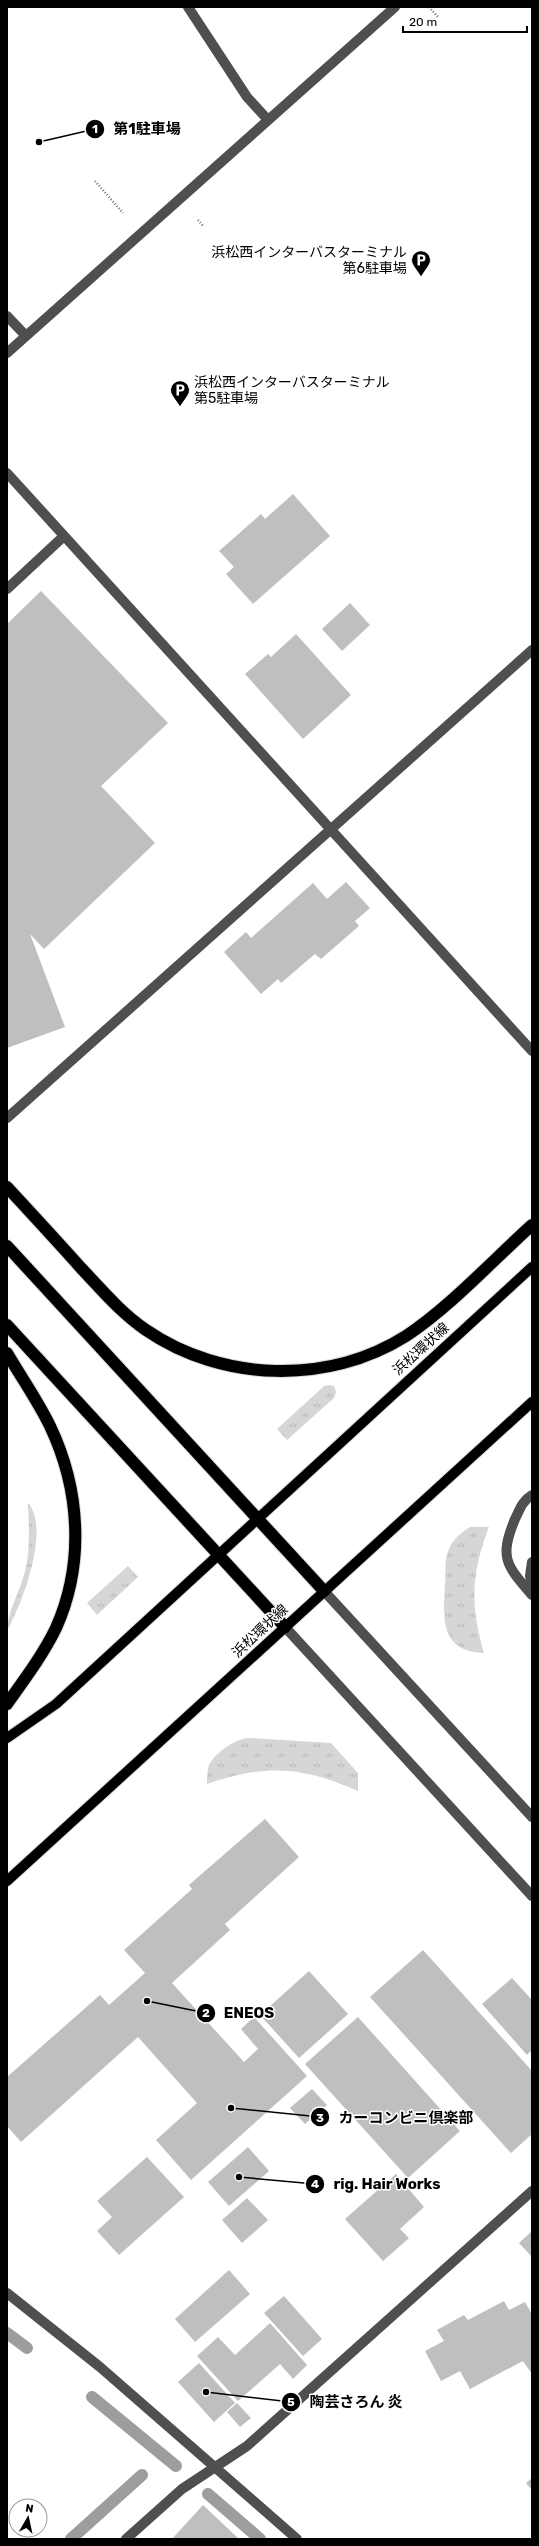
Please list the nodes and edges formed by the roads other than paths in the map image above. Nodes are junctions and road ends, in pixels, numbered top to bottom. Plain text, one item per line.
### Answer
1 (188, 7) edge
2 (395, 7) edge
3 (268, 120) junction
4 (7, 316) edge
5 (26, 336) junction
6 (7, 353) edge
7 (7, 473) edge
8 (64, 536) junction
9 (7, 589) edge
10 (532, 650) edge
11 (331, 830) junction
12 (532, 1051) edge
13 (7, 1118) edge
14 (7, 1187) edge
15 (532, 1225) edge
16 (7, 1246) edge
17 (532, 1267) edge
18 (7, 1325) edge
19 (7, 1352) edge
20 (532, 1402) edge
21 (532, 1495) edge
22 (258, 1519) junction
23 (218, 1554) junction
24 (532, 1562) edge
25 (532, 1584) edge
26 (324, 1592) junction
27 (532, 1595) edge
28 (285, 1627) junction
29 (7, 1704) edge
30 (7, 1738) edge
31 (532, 1817) edge
32 (7, 1881) edge
33 (532, 1896) edge
34 (532, 2191) edge
35 (7, 2293) edge
36 (214, 2467) junction
37 (126, 2539) edge
38 (297, 2539) edge

1 - 3 street
2 - 3 street
3 - 5 street
4 - 5 street
5 - 6 street
7 - 8 street
8 - 9 street
8 - 11 street
10 - 11 street
11 - 12 street
11 - 13 street
14 - 15 highway
16 - 22 highway
17 - 22 main road, 浜松環状線
18 - 23 highway
19 - 29 highway
20 - 26 main road, 浜松環状線
21 - 27 street
22 - 23 main road, 浜松環状線
22 - 26 highway
23 - 28 highway
23 - 30 main road, 浜松環状線
24 - 25 street
26 - 28 main road, 浜松環状線
26 - 31 street
28 - 32 main road, 浜松環状線
28 - 33 street
34 - 36 street
35 - 36 street
36 - 37 street
36 - 38 street

